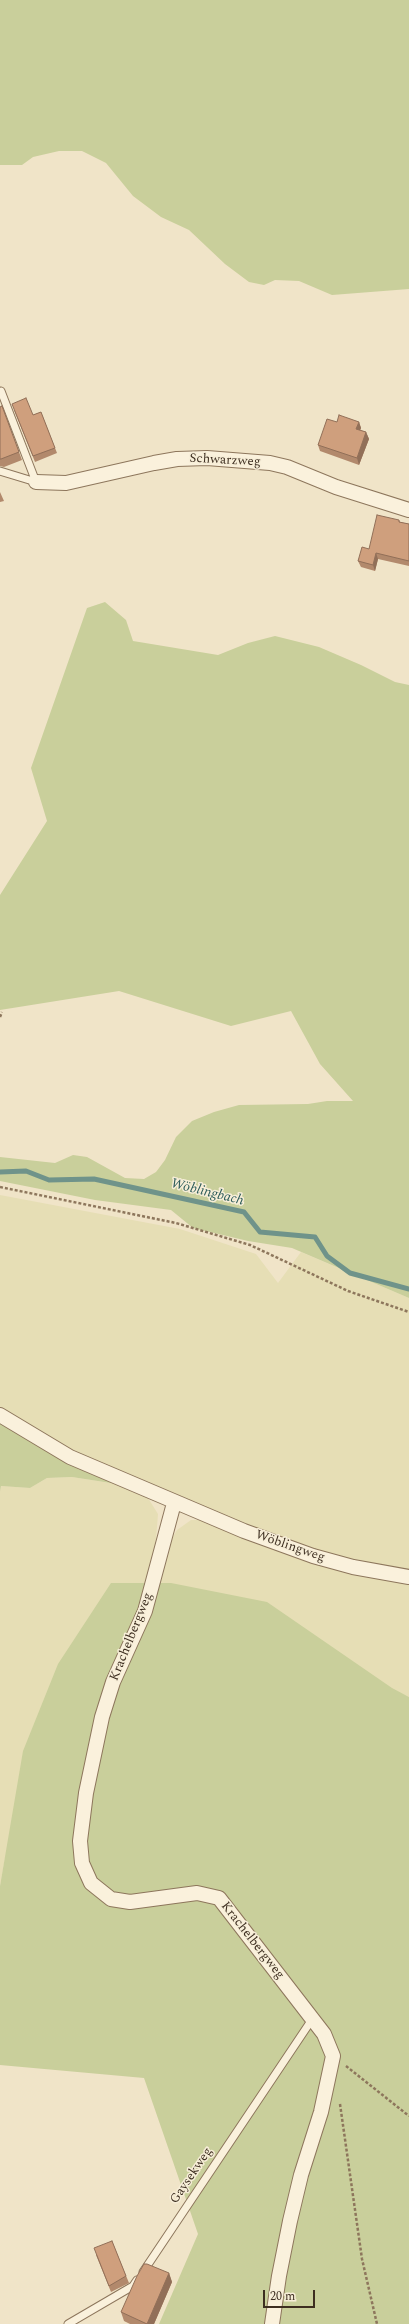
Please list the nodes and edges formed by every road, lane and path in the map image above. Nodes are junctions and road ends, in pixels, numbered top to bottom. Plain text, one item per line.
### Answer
1 (1, 391) dead end
2 (0, 471) edge
3 (36, 482) junction
4 (409, 510) edge
5 (2, 1012) dead end
6 (0, 1017) edge
7 (0, 1187) edge
8 (409, 1312) edge
9 (0, 1416) edge
10 (174, 1503) junction
11 (409, 1577) edge
12 (313, 2018) junction
13 (333, 2056) junction
14 (339, 2103) dead end
15 (409, 2116) edge
16 (68, 2324) edge
17 (272, 2324) edge
18 (377, 2324) edge

1 - 3 lane
2 - 3 lane
3 - 4 street, Schwarzweg
5 - 6 path
7 - 8 path
9 - 10 street, Wöblingweg
10 - 11 street, Wöblingweg
10 - 12 street, Krachelbergweg
12 - 13 street, Krachelbergweg
12 - 16 lane, Gaysekweg
13 - 15 path
13 - 17 street
14 - 18 path

